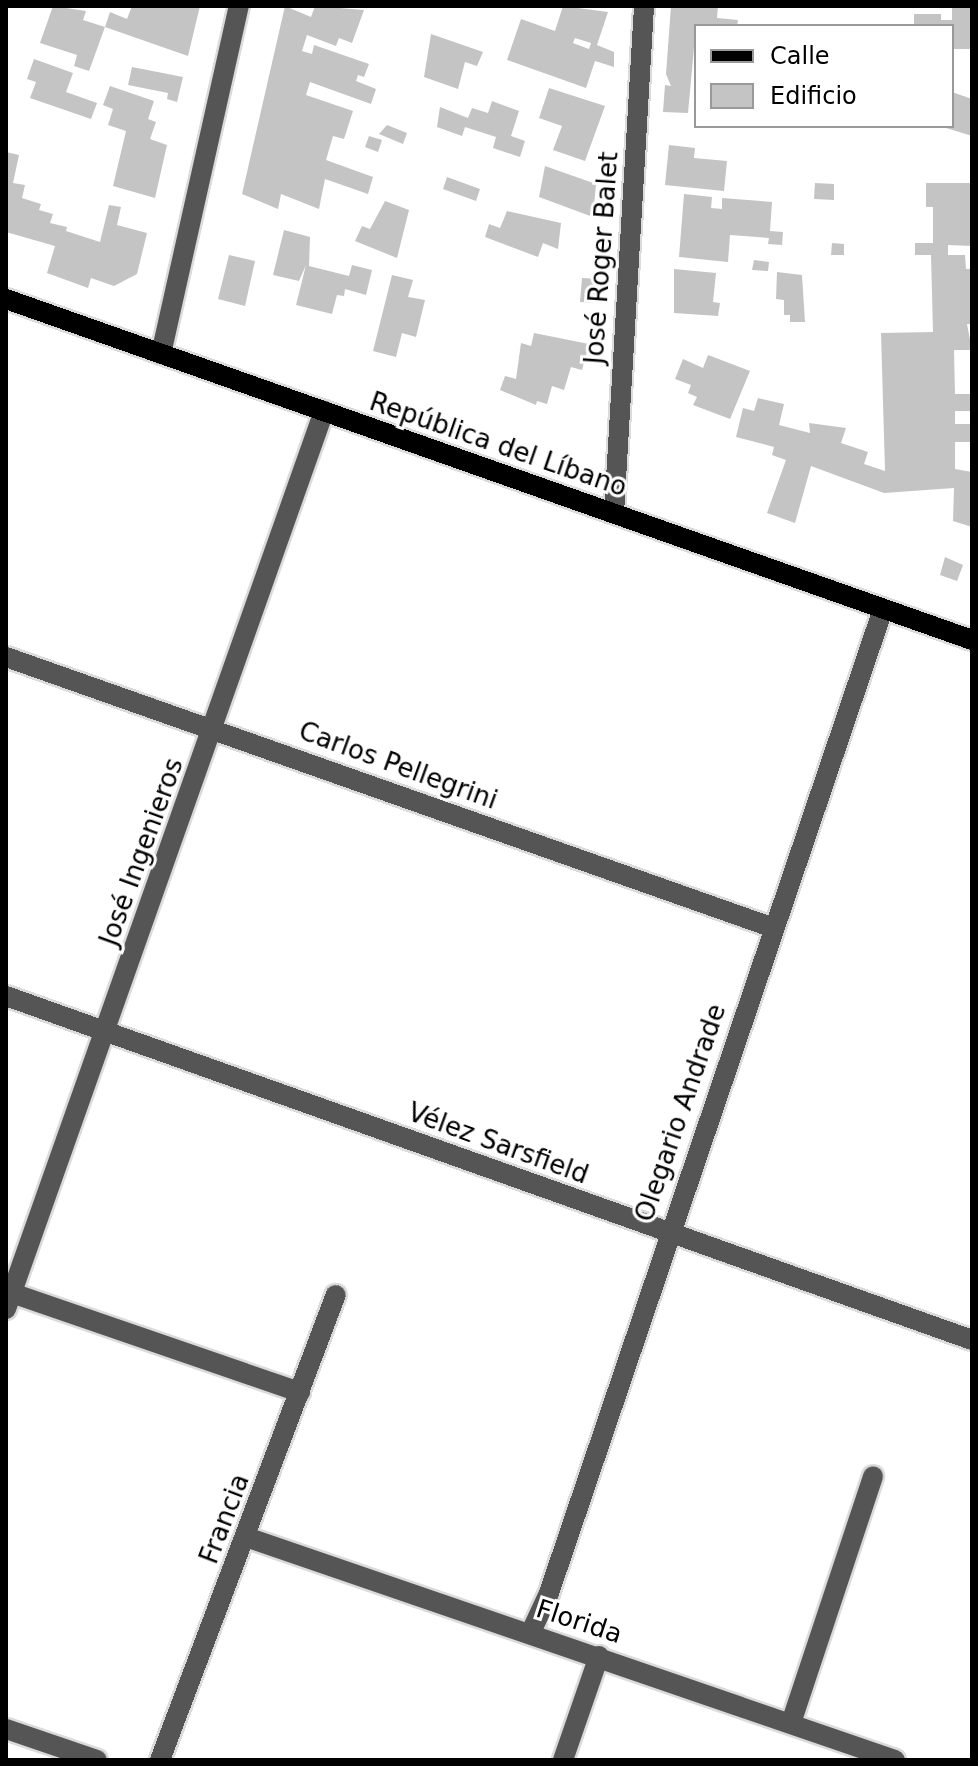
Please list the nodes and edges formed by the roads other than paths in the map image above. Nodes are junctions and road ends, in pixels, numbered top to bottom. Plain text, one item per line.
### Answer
1 (239, 6) edge
2 (644, 6) edge
3 (6, 299) edge
4 (161, 354) junction
5 (324, 411) junction
6 (614, 513) junction
7 (883, 609) junction
8 (972, 640) edge
9 (6, 657) edge
10 (215, 727) junction
11 (771, 927) junction
12 (6, 996) edge
13 (104, 1032) junction
14 (668, 1232) junction
15 (336, 1295) dead end
16 (8, 1298) edge
17 (972, 1340) edge
18 (300, 1392) junction
19 (873, 1476) dead end
20 (246, 1537) junction
21 (530, 1634) junction
22 (599, 1656) junction
23 (791, 1723) junction
24 (6, 1729) edge
25 (97, 1760) edge
26 (160, 1760) edge
27 (563, 1760) edge
28 (895, 1760) edge

1 - 4 street
2 - 6 street, José Roger Balet
3 - 4 main road, República del Líbano
4 - 5 main road, República del Líbano
5 - 6 main road, República del Líbano
5 - 10 street, José Ingenieros
6 - 7 main road, República del Líbano
7 - 8 main road, República del Líbano
7 - 11 street, Olegario Andrade
9 - 10 street, Carlos Pellegrini
10 - 11 street, Carlos Pellegrini
10 - 13 street, José Ingenieros
11 - 14 street, Olegario Andrade
12 - 13 street, Vélez Sarsfield
13 - 14 street, Vélez Sarsfield
13 - 16 street, José Ingenieros
14 - 17 street, Vélez Sarsfield
14 - 21 street, Olegario Andrade
15 - 18 street, Francia
16 - 18 street
18 - 20 street, Francia
19 - 23 street
20 - 21 street, Florida
20 - 26 street, Francia
21 - 22 street, Florida
22 - 23 street, Florida
22 - 27 street
23 - 28 street, Florida
24 - 25 street

